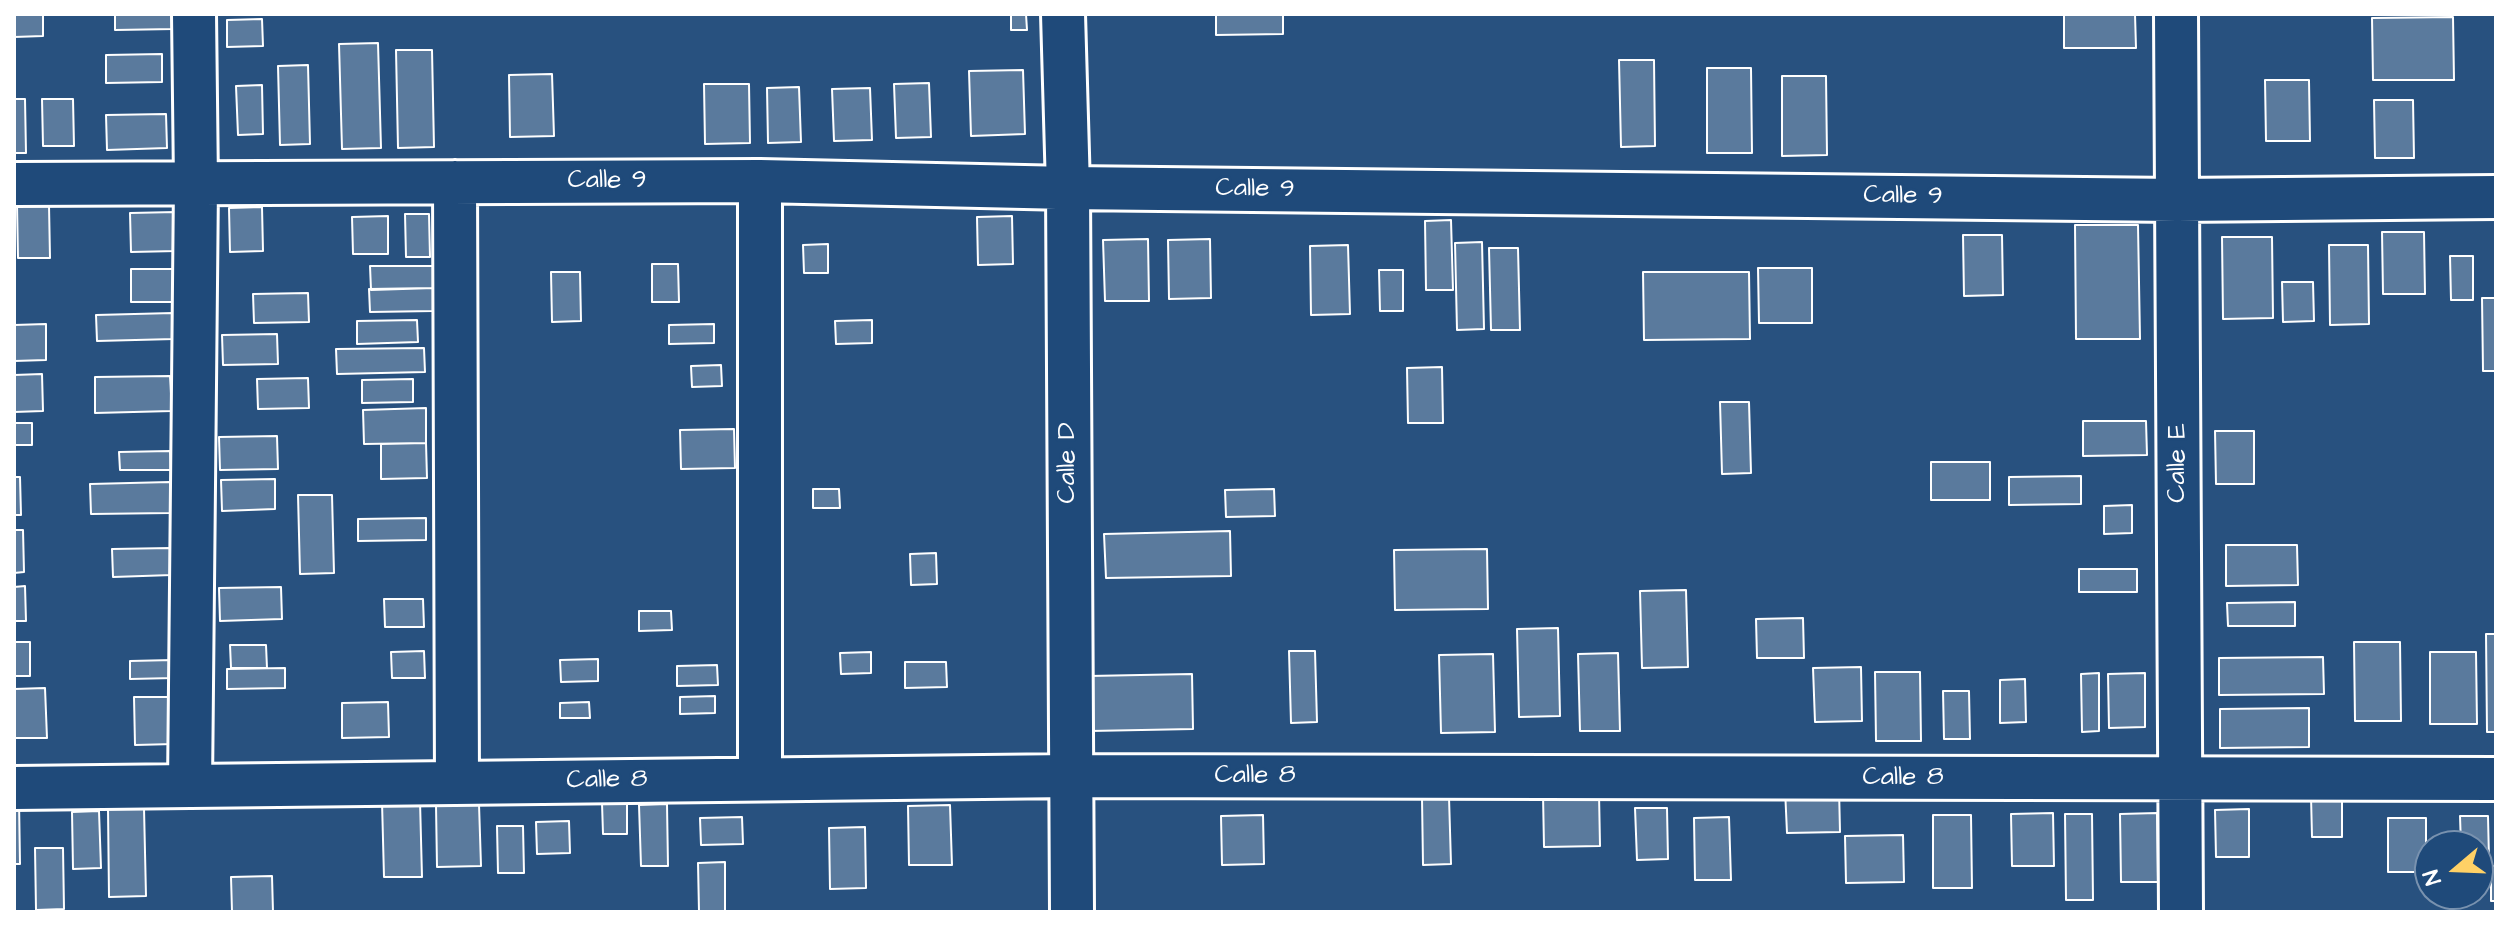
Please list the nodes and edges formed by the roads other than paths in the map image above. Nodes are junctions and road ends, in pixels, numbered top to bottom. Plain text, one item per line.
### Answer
1 (194, 14) edge
2 (1063, 14) edge
3 (2176, 14) edge
4 (760, 181) junction
5 (455, 182) junction
6 (14, 184) edge
7 (196, 184) junction
8 (1068, 188) junction
9 (2496, 197) edge
10 (2177, 200) junction
11 (1071, 776) junction
12 (760, 779) junction
13 (2496, 779) edge
14 (2181, 780) junction
15 (457, 783) junction
16 (190, 786) junction
17 (14, 788) edge
18 (1072, 912) edge
19 (2181, 912) edge

1 - 7 street
2 - 8 street, Calle D
3 - 10 street, Calle E
4 - 5 street, Calle 9
4 - 8 street, Calle 9
4 - 12 street
5 - 7 street, Calle 9
5 - 15 street
6 - 7 street, Calle 9
7 - 16 street
8 - 10 street, Calle 9
8 - 11 street, Calle D
9 - 10 street, Calle 9
10 - 14 street, Calle E
11 - 12 street, Calle 8
11 - 14 street, Calle 8
11 - 18 street, Calle D
12 - 15 street, Calle 8
13 - 14 street, Calle 8
14 - 19 street, Calle E
15 - 16 street, Calle 8
16 - 17 street, Calle 8

